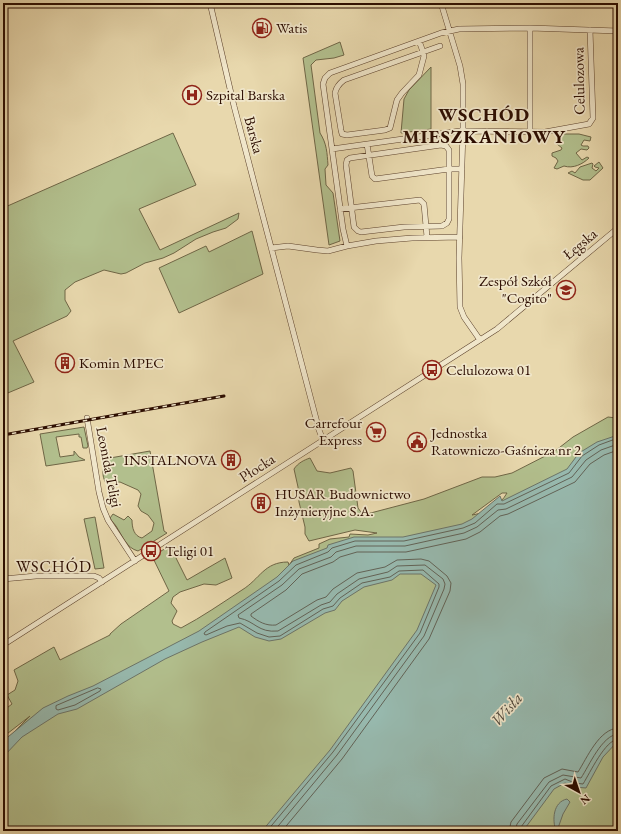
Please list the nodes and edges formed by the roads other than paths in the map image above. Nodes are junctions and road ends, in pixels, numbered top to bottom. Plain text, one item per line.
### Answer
1 (210, 3) edge
2 (441, 3) edge
3 (530, 28) junction
4 (449, 30) junction
5 (590, 30) junction
6 (618, 31) edge
7 (419, 41) junction
8 (440, 46) dead end
9 (423, 52) junction
10 (339, 119) junction
11 (328, 121) junction
12 (387, 130) junction
13 (463, 131) junction
14 (530, 132) junction
15 (389, 141) junction
16 (367, 144) junction
17 (332, 149) junction
18 (368, 155) junction
19 (449, 169) junction
20 (462, 169) junction
21 (352, 208) junction
22 (340, 209) junction
23 (426, 226) junction
24 (618, 228) edge
25 (427, 237) junction
26 (460, 237) junction
27 (347, 246) junction
28 (272, 248) junction
29 (522, 309) joint
30 (480, 340) junction
31 (87, 418) dead end
32 (323, 440) junction
33 (135, 561) junction
34 (3, 579) edge
35 (102, 582) junction
36 (3, 645) edge

1 - 28 street, Barska
2 - 4 street
3 - 4 street
3 - 5 street
3 - 14 street
4 - 7 street
4 - 13 street
5 - 6 street
5 - 14 street, Celulozowa
7 - 9 street
7 - 11 street
8 - 9 street
9 - 10 street
9 - 12 street
10 - 11 street
10 - 12 street
11 - 17 street
12 - 15 street
13 - 14 street, Celulozowa
13 - 15 street, Celulozowa
13 - 20 street
15 - 16 street, Celulozowa
16 - 17 street, Celulozowa
16 - 18 street
17 - 22 street
18 - 19 street
18 - 19 street
18 - 21 street
19 - 20 street
19 - 23 street
20 - 26 street
21 - 22 street
21 - 23 street
21 - 23 street
22 - 27 street
23 - 25 street
24 - 29 street, Łęgska
25 - 26 street
25 - 27 street
26 - 30 street
27 - 28 street
28 - 32 street, Barska
29 - 30 street, Płocka
30 - 32 street, Płocka
31 - 33 street, Leonida Teligi
32 - 33 street, Płocka
33 - 35 street, Płocka
34 - 35 street
35 - 36 street, Płocka

